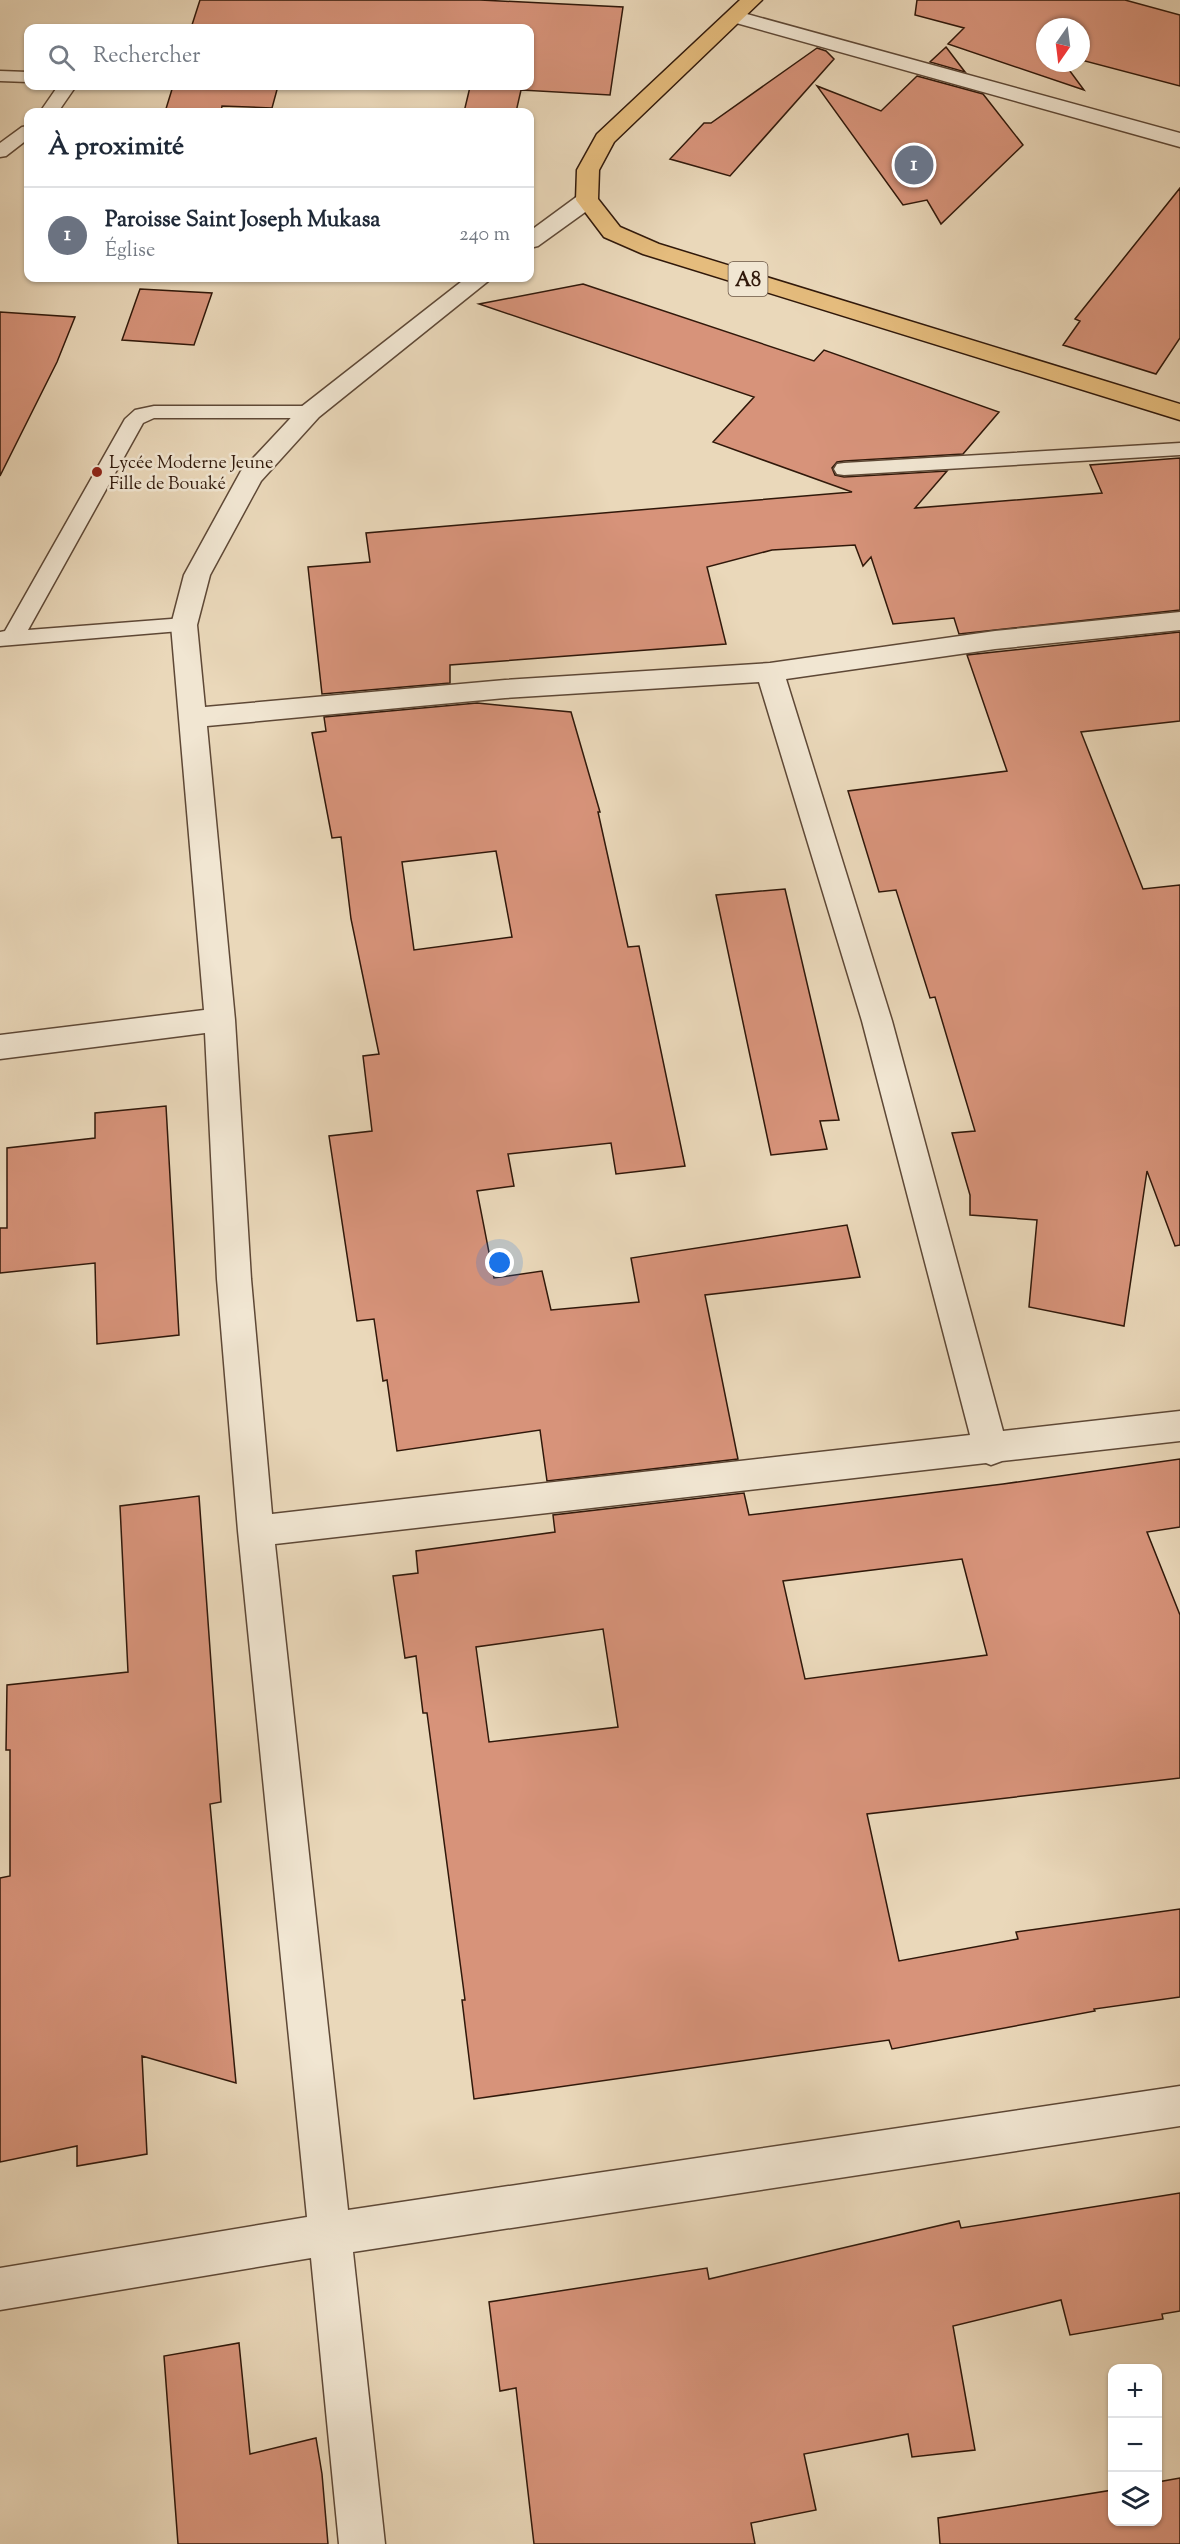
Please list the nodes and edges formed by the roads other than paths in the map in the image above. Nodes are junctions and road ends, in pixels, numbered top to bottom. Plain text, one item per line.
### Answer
1 (752, 0) edge
2 (736, 17) junction
3 (0, 75) edge
4 (24, 77) edge
5 (64, 90) edge
6 (52, 108) edge
7 (24, 134) edge
8 (1180, 140) edge
9 (0, 152) edge
10 (587, 200) junction
11 (534, 238) edge
12 (475, 282) edge
13 (310, 412) junction
14 (1180, 412) edge
15 (1180, 449) edge
16 (844, 469) dead end
17 (1180, 621) edge
18 (184, 625) junction
19 (6, 639) edge
20 (770, 672) junction
21 (193, 717) junction
22 (220, 1020) junction
23 (0, 1047) edge
24 (1180, 1426) edge
25 (991, 1450) junction
26 (256, 1531) junction
27 (1180, 2106) edge
28 (329, 2234) junction
29 (0, 2289) edge
30 (362, 2544) edge

1 - 2 main road
2 - 8 street
2 - 10 main road
3 - 4 lane
5 - 6 lane
7 - 9 lane
10 - 11 street
10 - 14 main road, A8
12 - 13 street
13 - 18 street
13 - 19 lane
15 - 16 lane
17 - 20 street
18 - 19 lane
18 - 21 street
20 - 21 street
20 - 25 street
21 - 22 street
22 - 23 street
22 - 26 street
24 - 25 street
25 - 26 street
26 - 28 street
27 - 28 street
28 - 29 street
28 - 30 street

